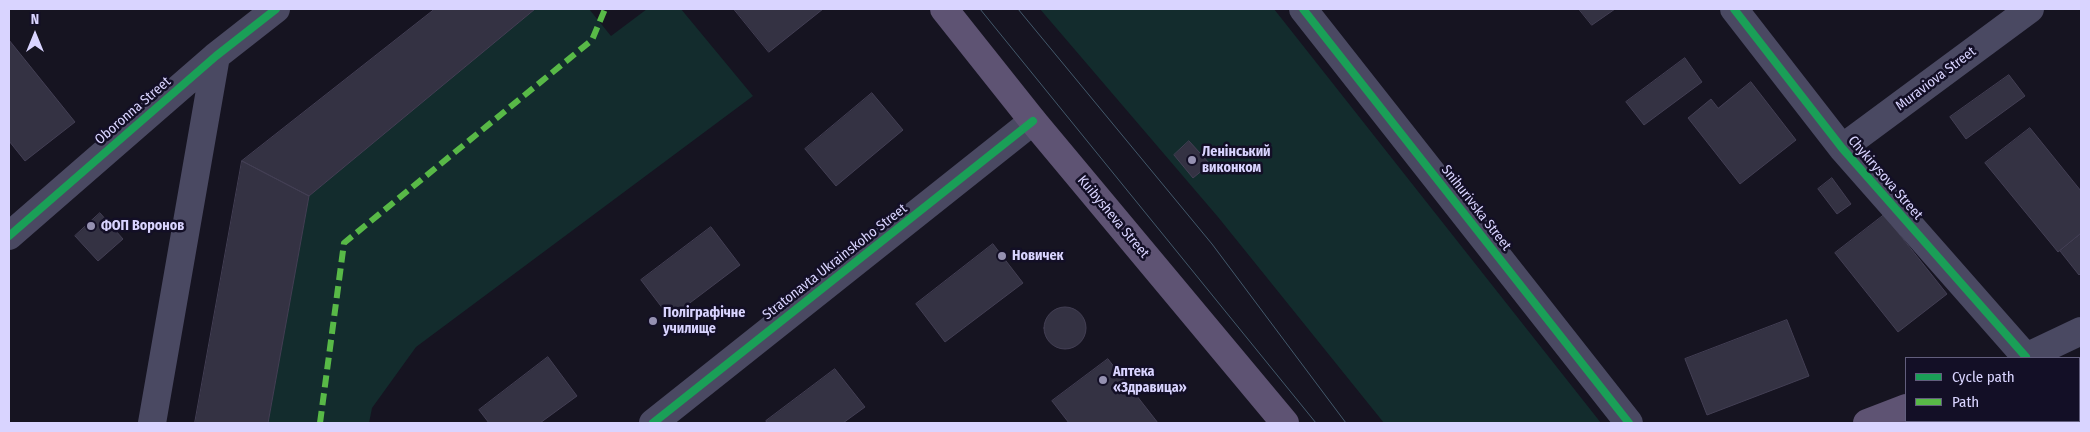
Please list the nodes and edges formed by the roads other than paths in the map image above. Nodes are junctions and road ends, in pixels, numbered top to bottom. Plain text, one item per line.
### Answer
1 (276, 9) edge
2 (944, 9) edge
3 (1303, 9) edge
4 (1734, 9) edge
5 (2030, 9) edge
6 (216, 56) junction
7 (1033, 121) junction
8 (1842, 148) junction
9 (13, 223) edge
10 (2081, 331) edge
11 (2024, 357) edge
12 (2027, 357) edge
13 (1905, 408) edge
14 (152, 423) edge
15 (652, 423) edge
16 (1285, 423) edge
17 (1629, 423) edge
18 (1867, 423) edge

1 - 6 street, Oboronna Street
2 - 7 main road, Kuibysheva Street
3 - 17 street, Snihurivska Street
4 - 8 street, Chykirysova Street
5 - 8 street, Muraviova Street
6 - 9 street, Oboronna Street
6 - 14 street
7 - 15 street, Stratonavta Ukrainskoho Street
7 - 16 main road, Kuibysheva Street
8 - 11 street, Chykirysova Street
10 - 12 street
13 - 18 main road

